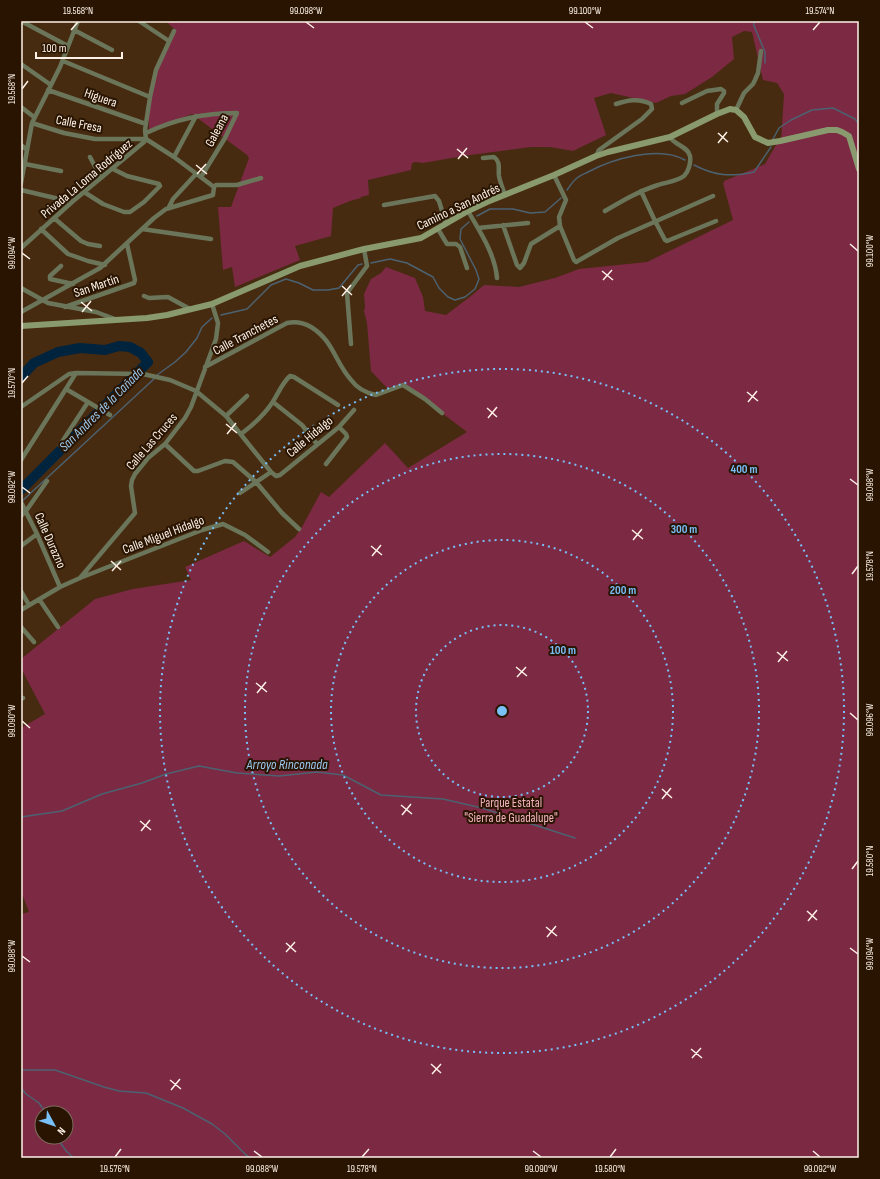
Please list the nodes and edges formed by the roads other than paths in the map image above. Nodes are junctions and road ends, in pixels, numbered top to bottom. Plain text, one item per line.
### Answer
1 (21, 21) edge
2 (78, 21) edge
3 (139, 21) edge
4 (74, 30) junction
5 (174, 31) dead end
6 (168, 41) junction
7 (68, 46) junction
8 (112, 50) dead end
9 (761, 51) dead end
10 (63, 61) junction
11 (21, 64) edge
12 (51, 85) junction
13 (48, 90) junction
14 (150, 97) junction
15 (682, 103) dead end
16 (616, 104) dead end
17 (21, 107) edge
18 (736, 110) junction
19 (717, 114) junction
20 (196, 116) junction
21 (34, 117) junction
22 (32, 123) junction
23 (146, 124) junction
24 (146, 133) junction
25 (670, 137) junction
26 (146, 139) junction
27 (21, 146) edge
28 (27, 150) junction
29 (90, 156) dead end
30 (596, 156) junction
31 (174, 157) junction
32 (483, 158) dead end
33 (25, 164) junction
34 (113, 169) junction
35 (859, 169) edge
36 (61, 171) dead end
37 (198, 175) junction
38 (554, 175) junction
39 (101, 178) junction
40 (261, 178) dead end
41 (21, 180) edge
42 (214, 187) junction
43 (21, 190) edge
44 (641, 191) junction
45 (84, 192) junction
46 (505, 195) junction
47 (713, 196) dead end
48 (72, 202) junction
49 (384, 205) dead end
50 (170, 207) junction
51 (468, 211) junction
52 (605, 211) dead end
53 (54, 218) junction
54 (655, 221) junction
55 (716, 221) dead end
56 (528, 223) dead end
57 (446, 224) junction
58 (503, 225) junction
59 (560, 226) junction
60 (478, 228) junction
61 (41, 229) junction
62 (142, 229) junction
63 (438, 229) junction
64 (211, 239) dead end
65 (127, 244) junction
66 (100, 246) dead end
67 (21, 248) edge
68 (364, 249) junction
69 (105, 265) junction
70 (61, 266) dead end
71 (467, 268) dead end
72 (497, 278) dead end
73 (73, 284) junction
74 (21, 288) edge
75 (144, 296) dead end
76 (42, 301) junction
77 (212, 304) junction
78 (65, 307) junction
79 (190, 309) junction
80 (21, 312) edge
81 (117, 320) junction
82 (21, 326) edge
83 (351, 344) dead end
84 (205, 367) junction
85 (76, 373) junction
86 (66, 389) junction
87 (196, 391) junction
88 (247, 396) dead end
89 (88, 402) junction
90 (273, 402) junction
91 (338, 405) dead end
92 (21, 406) edge
93 (354, 410) dead end
94 (442, 413) dead end
95 (110, 415) dead end
96 (226, 416) junction
97 (339, 427) junction
98 (241, 434) junction
99 (165, 444) junction
100 (317, 444) junction
101 (60, 445) dead end
102 (21, 460) edge
103 (326, 464) dead end
104 (271, 472) junction
105 (47, 481) dead end
106 (256, 482) junction
107 (240, 493) dead end
108 (21, 502) edge
109 (26, 511) junction
110 (21, 516) edge
111 (299, 529) dead end
112 (37, 534) junction
113 (21, 546) edge
114 (268, 552) dead end
115 (80, 578) junction
116 (60, 587) junction
117 (21, 591) edge
118 (39, 599) junction
119 (29, 605) junction
120 (21, 610) edge
121 (21, 626) edge
122 (58, 627) dead end
123 (34, 642) dead end

1 - 7 street
2 - 4 street
3 - 6 street
4 - 7 street
4 - 8 street
5 - 6 street
6 - 14 street
7 - 10 street
9 - 18 street
10 - 12 street
10 - 14 street
11 - 12 street
12 - 13 street
13 - 21 street
13 - 23 street, Higuera
14 - 23 street
15 - 19 street
16 - 30 street
17 - 21 street
18 - 19 street, Camino a San Andrés
18 - 35 street
19 - 25 street, Camino a San Andrés
20 - 24 street
20 - 31 street
20 - 37 street, Galeana
21 - 22 street
22 - 26 street, Calle Fresa
22 - 28 street
23 - 24 street
24 - 26 street
25 - 30 street, Camino a San Andrés
25 - 44 street
26 - 31 street
26 - 34 street, Privada La Loma Rodríguez
27 - 28 street
28 - 33 street
29 - 39 street
30 - 38 street, Camino a San Andrés
31 - 37 street
32 - 46 street
33 - 36 street
33 - 41 street
34 - 39 street, Privada La Loma Rodríguez
34 - 45 street
37 - 42 street
37 - 50 street, Galeana
38 - 46 street, Camino a San Andrés
38 - 59 street
39 - 45 street, Privada La Loma Rodríguez
40 - 42 street
42 - 50 street
43 - 48 street
44 - 52 street
44 - 54 street
45 - 48 street, Privada La Loma Rodríguez
46 - 51 street, Camino a San Andrés
47 - 54 street
48 - 53 street, Privada La Loma Rodríguez
49 - 57 street
50 - 62 street
51 - 57 street, Camino a San Andrés
51 - 60 street
53 - 61 street, Privada La Loma Rodríguez
53 - 66 street
54 - 55 street
54 - 59 street
56 - 58 street
57 - 63 street, Camino a San Andrés
58 - 59 street
58 - 60 street
60 - 72 street
61 - 67 street, Privada La Loma Rodríguez
61 - 69 street
62 - 64 street
62 - 65 street
63 - 68 street, Camino a San Andrés
63 - 71 street
65 - 69 street
65 - 78 street, San Martín
68 - 77 street, Camino a San Andrés
68 - 83 street
69 - 73 street
70 - 73 street
73 - 76 street
74 - 76 street
75 - 79 street
76 - 78 street
76 - 80 street
77 - 79 street, Camino a San Andrés
77 - 84 street, Calle Las Cruces
78 - 81 street
79 - 81 street, Camino a San Andrés
81 - 82 street, Camino a San Andrés
84 - 87 street, Calle Las Cruces
84 - 94 street, Calle Tranchetes
85 - 86 street
85 - 87 street
85 - 92 street
86 - 89 street
86 - 102 street
87 - 96 street
87 - 99 street, Calle Las Cruces
88 - 96 street
89 - 95 street
89 - 101 street
90 - 91 street
90 - 98 street
90 - 100 street
93 - 97 street, Calle Hidalgo
96 - 98 street
97 - 100 street, Calle Hidalgo
97 - 103 street
98 - 104 street
99 - 106 street
99 - 115 street, Calle Las Cruces
100 - 104 street, Calle Hidalgo
104 - 106 street
105 - 109 street
106 - 107 street
106 - 111 street
108 - 109 street, Calle Durazno
109 - 110 street
109 - 112 street, Calle Durazno
112 - 113 street
112 - 116 street, Calle Durazno
114 - 115 street, Calle Miguel Hidalgo
115 - 116 street, Calle Miguel Hidalgo
116 - 118 street, Calle Miguel Hidalgo
117 - 119 street
118 - 119 street, Calle Miguel Hidalgo
118 - 122 street
119 - 120 street, Calle Miguel Hidalgo
121 - 123 street

